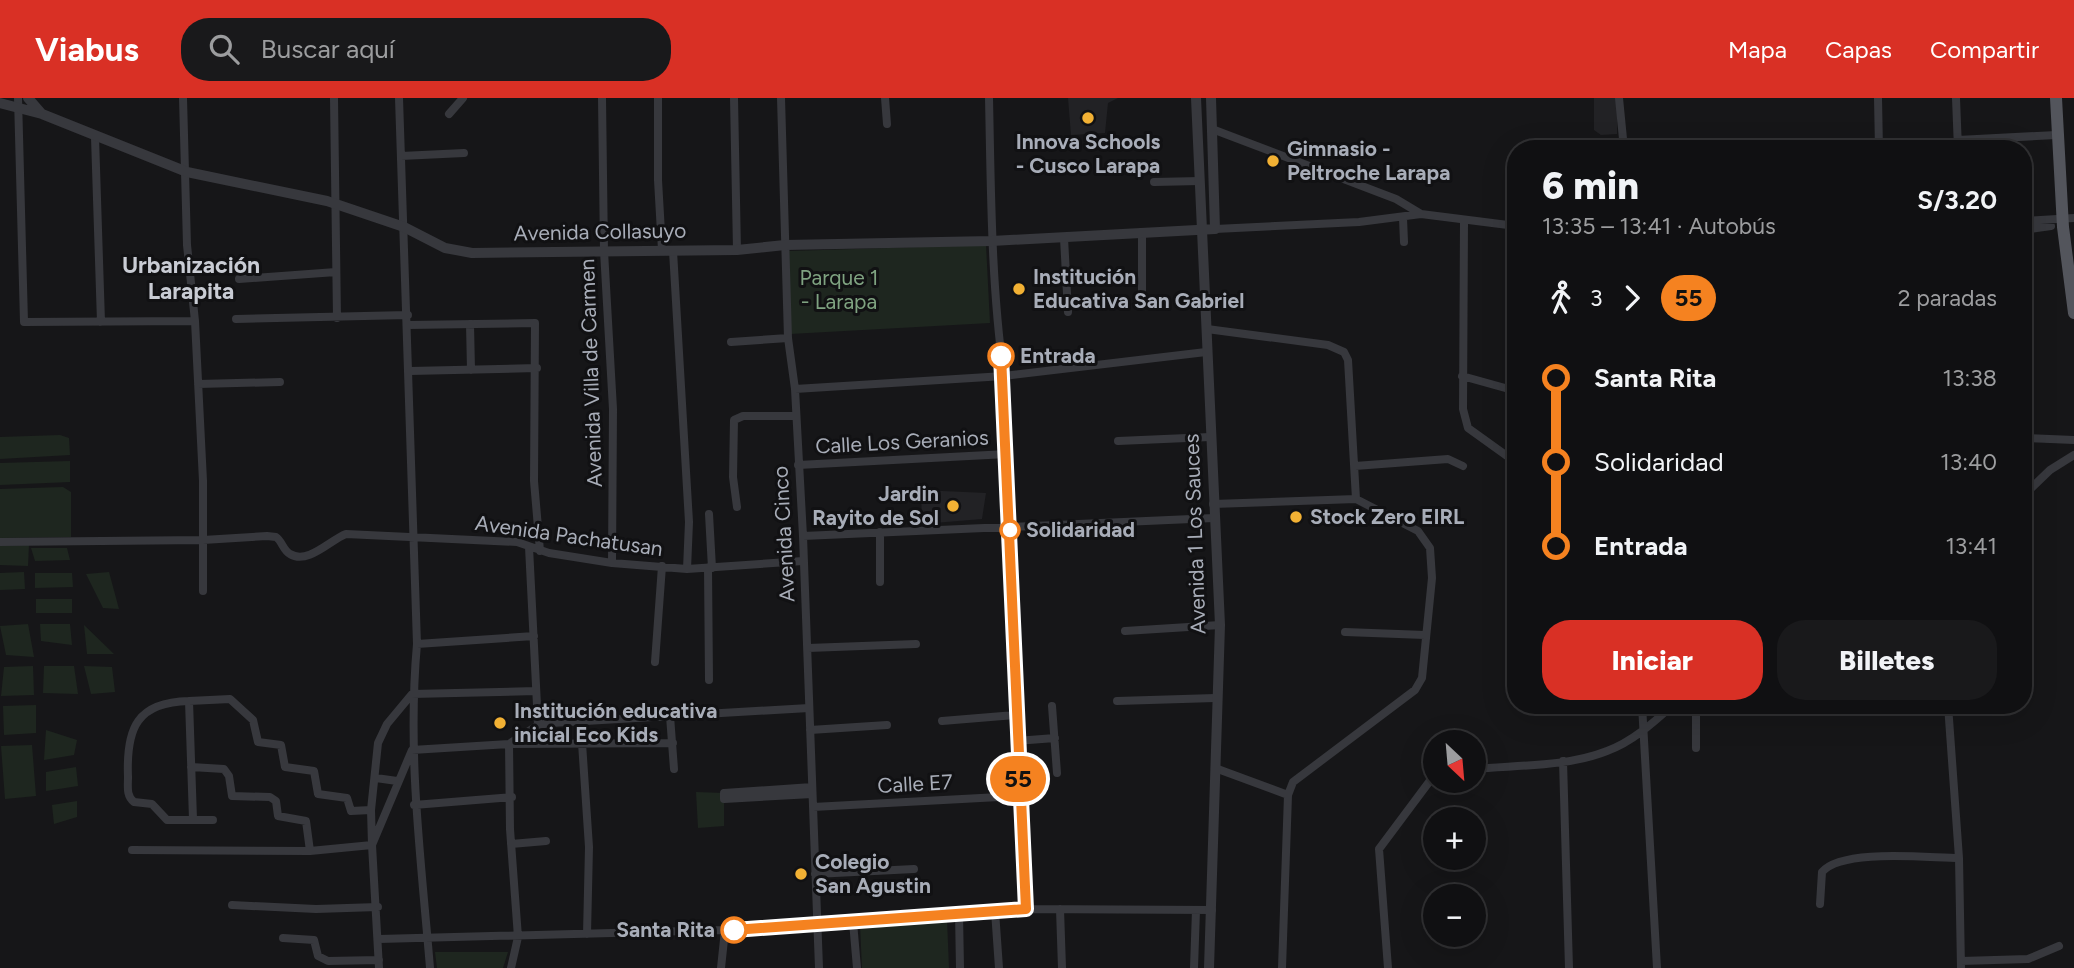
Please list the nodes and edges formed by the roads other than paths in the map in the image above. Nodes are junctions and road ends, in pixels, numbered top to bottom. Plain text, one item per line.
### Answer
1 (28, 98) edge
2 (183, 98) edge
3 (334, 98) edge
4 (399, 98) edge
5 (463, 98) edge
6 (602, 98) edge
7 (658, 98) edge
8 (734, 98) edge
9 (780, 98) edge
10 (885, 98) edge
11 (989, 98) edge
12 (1196, 98) edge
13 (1211, 98) edge
14 (1619, 98) edge
15 (1878, 98) edge
16 (1956, 98) edge
17 (2056, 98) edge
18 (18, 103) edge
19 (3, 104) edge
20 (42, 114) junction
21 (449, 114) dead end
22 (887, 124) dead end
23 (1212, 129) junction
24 (2056, 135) junction
25 (95, 137) junction
26 (1623, 140) edge
27 (1879, 140) edge
28 (1958, 140) edge
29 (2007, 140) edge
30 (464, 153) dead end
31 (401, 156) junction
32 (187, 172) junction
33 (1200, 181) junction
34 (1154, 182) dead end
35 (336, 204) junction
36 (1421, 214) junction
37 (1403, 218) junction
38 (1464, 221) junction
39 (2032, 221) edge
40 (2067, 221) edge
41 (1507, 225) edge
42 (404, 227) junction
43 (2032, 228) edge
44 (1215, 229) junction
45 (1203, 230) junction
46 (1142, 232) junction
47 (1065, 238) junction
48 (992, 242) junction
49 (1404, 243) dead end
50 (785, 245) junction
51 (667, 250) junction
52 (737, 250) junction
53 (604, 251) junction
54 (336, 272) junction
55 (239, 279) dead end
56 (1142, 298) dead end
57 (1068, 312) dead end
58 (2074, 313) edge
59 (408, 315) junction
60 (337, 318) junction
61 (236, 319) dead end
62 (195, 321) junction
63 (102, 322) junction
64 (470, 324) junction
65 (408, 325) junction
66 (1207, 329) junction
67 (788, 338) junction
68 (731, 342) dead end
69 (1206, 352) junction
70 (537, 368) junction
71 (471, 370) junction
72 (410, 371) junction
73 (1004, 376) junction
74 (1462, 376) junction
75 (280, 382) dead end
76 (198, 384) junction
77 (1507, 388) edge
78 (795, 389) junction
79 (796, 416) junction
80 (1210, 437) junction
81 (2032, 438) edge
82 (2074, 440) edge
83 (1118, 441) dead end
84 (1007, 454) junction
85 (2074, 454) edge
86 (1507, 456) edge
87 (799, 465) junction
88 (1355, 466) junction
89 (1463, 466) dead end
90 (2032, 487) edge
91 (1356, 499) junction
92 (1213, 504) junction
93 (737, 507) dead end
94 (709, 514) dead end
95 (1214, 518) junction
96 (1010, 527) junction
97 (880, 532) junction
98 (803, 536) junction
99 (414, 537) junction
100 (203, 540) junction
101 (0, 541) edge
102 (529, 547) junction
103 (540, 551) junction
104 (803, 561) junction
105 (612, 563) junction
106 (662, 566) junction
107 (710, 568) junction
108 (687, 569) junction
109 (880, 582) dead end
110 (203, 591) dead end
111 (1220, 625) junction
112 (1125, 631) dead end
113 (1345, 632) dead end
114 (1425, 635) junction
115 (534, 636) junction
116 (416, 644) junction
117 (916, 645) dead end
118 (808, 648) junction
119 (655, 662) dead end
120 (709, 680) dead end
121 (536, 691) junction
122 (412, 694) junction
123 (1215, 698) junction
124 (189, 701) junction
125 (1117, 701) dead end
126 (1052, 706) dead end
127 (809, 708) junction
128 (1643, 714) edge
129 (1663, 714) edge
130 (1696, 714) edge
131 (1949, 714) edge
132 (1015, 715) junction
133 (670, 716) junction
134 (942, 721) dead end
135 (538, 725) junction
136 (887, 725) dead end
137 (810, 730) junction
138 (1644, 731) junction
139 (1055, 738) junction
140 (1016, 741) junction
141 (583, 743) junction
142 (673, 743) junction
143 (509, 744) junction
144 (1696, 748) dead end
145 (412, 750) junction
146 (1563, 761) junction
147 (191, 767) junction
148 (1215, 768) junction
149 (1486, 768) edge
150 (674, 769) dead end
151 (1057, 774) dead end
152 (376, 778) junction
153 (397, 781) junction
154 (1423, 790) edge
155 (812, 791) junction
156 (1288, 795) junction
157 (1018, 796) junction
158 (512, 797) junction
159 (414, 805) junction
160 (813, 807) junction
161 (371, 810) junction
162 (193, 819) junction
163 (213, 820) dead end
164 (546, 841) dead end
165 (511, 844) junction
166 (372, 845) junction
167 (132, 850) dead end
168 (310, 851) junction
169 (1959, 859) junction
170 (914, 869) dead end
171 (816, 874) junction
172 (1820, 904) dead end
173 (232, 905) dead end
174 (378, 907) junction
175 (1026, 909) junction
176 (1060, 909) junction
177 (1196, 910) junction
178 (1212, 910) junction
179 (995, 911) junction
180 (959, 913) junction
181 (853, 922) junction
182 (818, 925) junction
183 (724, 930) junction
184 (587, 934) junction
185 (284, 937) dead end
186 (518, 937) junction
187 (379, 939) junction
188 (427, 939) junction
189 (2059, 946) dead end
190 (379, 964) edge
191 (1961, 964) edge
192 (430, 968) edge
193 (511, 968) edge
194 (721, 968) edge
195 (819, 968) edge
196 (857, 968) edge
197 (960, 968) edge
198 (999, 968) edge
199 (1062, 968) edge
200 (1194, 968) edge
201 (1209, 968) edge
202 (1282, 968) edge
203 (1388, 968) edge
204 (1569, 968) edge
205 (1657, 968) edge

1 - 20 street, Avenida Collasuyo
2 - 32 street
3 - 35 street
4 - 31 street
5 - 21 street
6 - 53 street, Avenida Villa de Carmen
7 - 51 street
8 - 52 street
9 - 50 street, Avenida Cinco
10 - 22 street
11 - 48 street
12 - 33 street, Avenida 1 Los Sauces
13 - 23 street
14 - 26 street
15 - 27 street
16 - 28 street
17 - 24 main road
18 - 19 street
18 - 20 street
18 - 63 street
20 - 25 street, Avenida Collasuyo
23 - 36 street
23 - 44 street
24 - 29 street
24 - 40 main road
25 - 32 street, Avenida Collasuyo
25 - 63 street
30 - 31 street
31 - 42 street
32 - 35 street, Avenida Collasuyo
32 - 62 street
33 - 34 street
33 - 45 street, Avenida 1 Los Sauces
35 - 42 street, Avenida Collasuyo
35 - 54 street
36 - 37 street
36 - 38 street
37 - 44 street
37 - 49 street
38 - 41 street
38 - 74 street
39 - 40 street
40 - 43 street
40 - 58 main road
42 - 53 street, Avenida Collasuyo
42 - 59 street
44 - 45 street, Avenida Collasuyo
45 - 46 street, Avenida Collasuyo
45 - 66 street, Avenida 1 Los Sauces
46 - 47 street, Avenida Collasuyo
46 - 56 street
47 - 48 street, Avenida Collasuyo
47 - 57 street
48 - 50 street, Avenida Collasuyo
48 - 73 street
50 - 52 street, Avenida Collasuyo
50 - 67 street, Avenida Cinco
51 - 52 street, Avenida Collasuyo
51 - 53 street, Avenida Collasuyo
51 - 108 street
53 - 105 street, Avenida Villa de Carmen
54 - 55 street
54 - 60 street
59 - 60 street
59 - 65 street
60 - 61 street
62 - 63 street
62 - 76 street
64 - 65 street
64 - 70 street
64 - 71 street
65 - 72 street
66 - 69 street, Avenida 1 Los Sauces
66 - 88 street
67 - 68 street
67 - 78 street, Avenida Cinco
69 - 73 street
69 - 80 street, Avenida 1 Los Sauces
70 - 71 street
70 - 103 street
71 - 72 street
72 - 99 street
73 - 78 street
73 - 84 street
74 - 77 street
74 - 86 street
75 - 76 street
76 - 100 street
78 - 79 street, Avenida Cinco
79 - 87 street, Avenida Cinco
79 - 93 street
80 - 83 street
80 - 92 street, Avenida 1 Los Sauces
81 - 82 street
84 - 87 street, Calle Los Geranios
84 - 96 street
85 - 90 street
87 - 98 street, Avenida Cinco
88 - 89 street
88 - 91 street
91 - 92 street
91 - 114 street
92 - 95 street, Avenida 1 Los Sauces
94 - 107 street
95 - 96 street
95 - 111 street, Avenida 1 Los Sauces
96 - 97 street
96 - 132 street
97 - 98 street
97 - 109 street
98 - 104 street, Avenida Cinco
99 - 100 street, Avenida Pachatusan
99 - 102 street, Avenida Pachatusan
99 - 116 street
100 - 101 street
100 - 110 street
102 - 103 street, Avenida Pachatusan
102 - 115 street
103 - 105 street, Avenida Pachatusan
104 - 107 street, Avenida Pachatusan
104 - 118 street, Avenida Cinco
105 - 106 street, Avenida Pachatusan
106 - 108 street, Avenida Pachatusan
106 - 119 street
107 - 108 street, Avenida Pachatusan
107 - 120 street
111 - 112 street
111 - 123 street, Avenida 1 Los Sauces
113 - 114 street
114 - 156 street
115 - 116 street
115 - 121 street
116 - 122 street
117 - 118 street
118 - 127 street, Avenida Cinco
121 - 122 street
121 - 135 street
122 - 145 street
122 - 152 street
123 - 125 street
123 - 148 street, Avenida 1 Los Sauces
124 - 147 street
124 - 161 street
124 - 162 street
126 - 139 street
127 - 133 street
127 - 137 street, Avenida Cinco
128 - 138 street
129 - 138 street
130 - 144 street
131 - 169 street
132 - 134 street
132 - 140 street
133 - 135 street
133 - 142 street
135 - 143 street
136 - 137 street
137 - 155 street, Avenida Cinco
138 - 146 street
138 - 205 street
139 - 140 street
139 - 151 street
140 - 157 street
141 - 142 street
141 - 143 street
141 - 184 street
142 - 150 street
143 - 145 street
143 - 158 street
145 - 153 street
145 - 159 street
146 - 149 street
146 - 204 street
147 - 162 street
147 - 168 street
148 - 156 street
148 - 178 street, Avenida 1 Los Sauces
152 - 153 street
152 - 161 street
153 - 166 street
154 - 203 street
155 - 155 street
155 - 160 street, Avenida Cinco
156 - 202 street
157 - 160 street, Calle E7
157 - 175 street
158 - 159 street
158 - 165 street
159 - 188 street
160 - 171 street, Avenida Cinco
161 - 166 street
162 - 163 street
164 - 165 street
165 - 186 street
166 - 168 street
166 - 174 street
167 - 168 street
169 - 172 street
169 - 191 street
170 - 171 street
171 - 182 street, Avenida Cinco
173 - 174 street
174 - 187 street
175 - 176 street
175 - 179 street
176 - 177 street
176 - 199 street
177 - 178 street
177 - 200 street
178 - 201 street, Avenida 1 Los Sauces
179 - 180 street
179 - 198 street
180 - 181 street
180 - 197 street
181 - 182 street
181 - 196 street
182 - 183 street
182 - 195 street, Avenida Cinco
183 - 184 street
183 - 194 street
184 - 186 street
185 - 190 street
186 - 188 street
186 - 193 street
187 - 188 street
187 - 190 street
188 - 192 street
189 - 191 street

